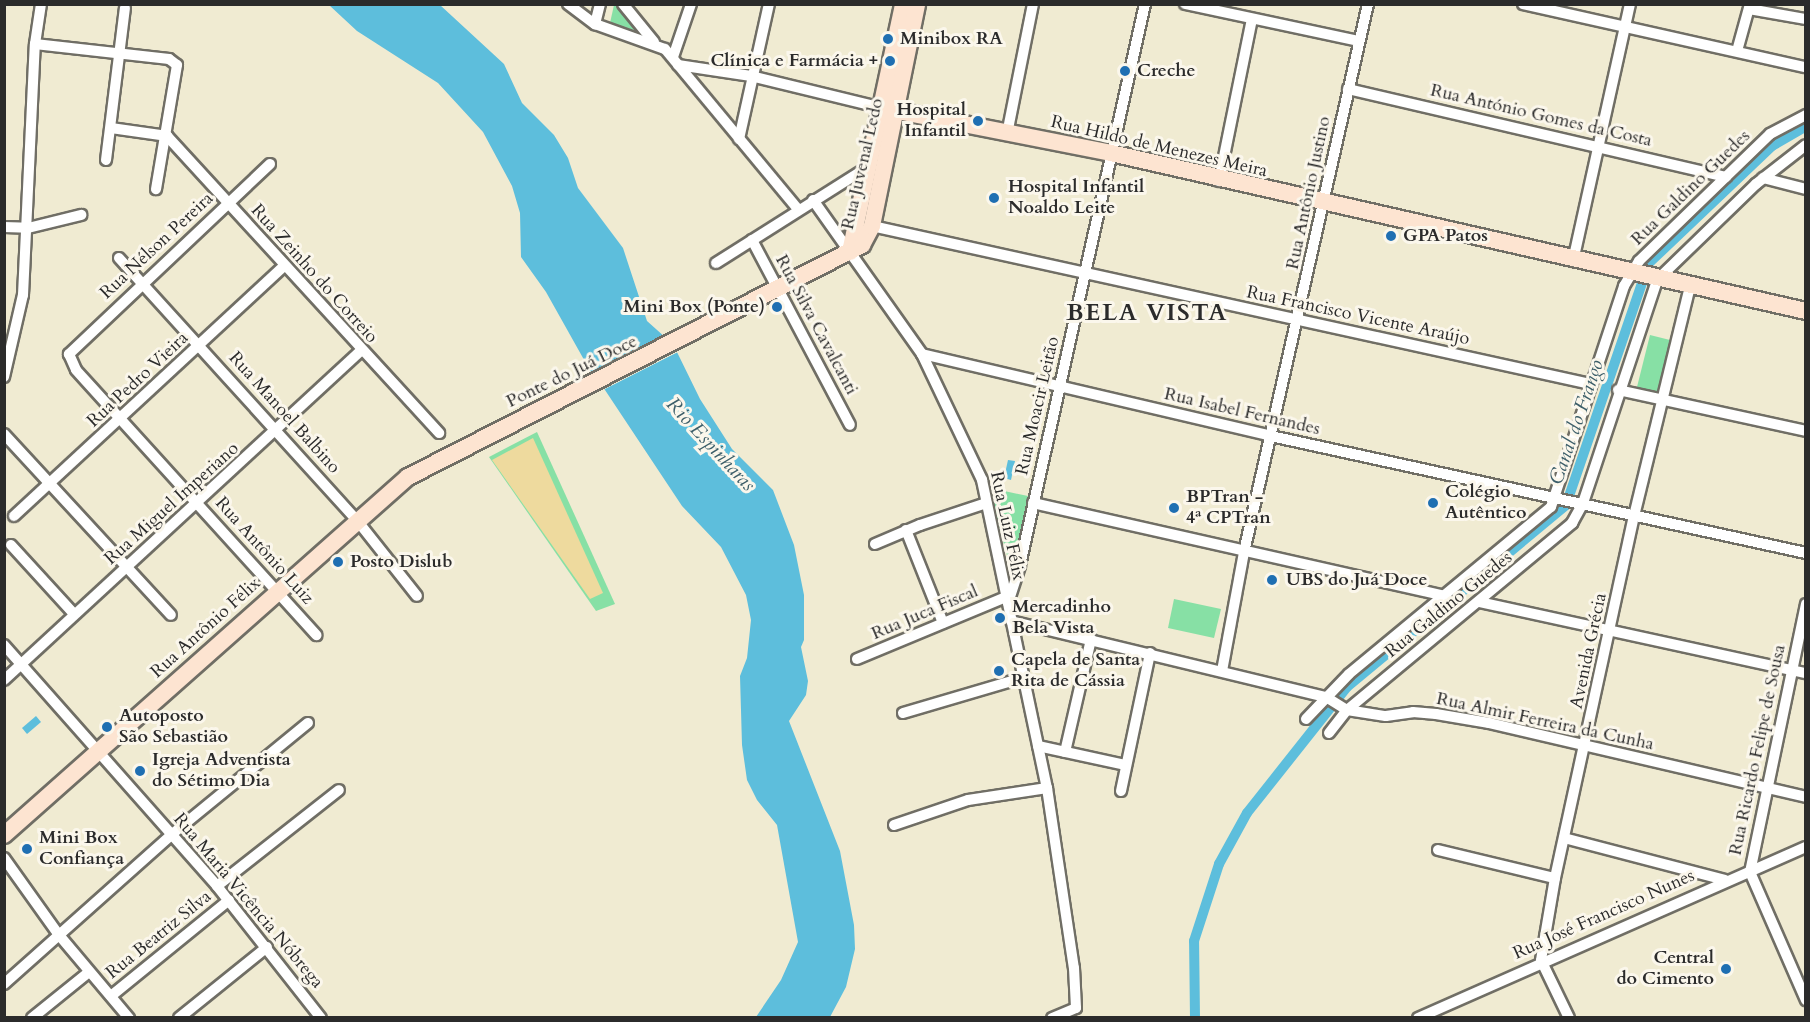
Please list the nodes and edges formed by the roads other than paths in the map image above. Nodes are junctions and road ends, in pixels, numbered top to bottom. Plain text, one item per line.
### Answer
1 (41, 4) edge
2 (568, 4) edge
3 (600, 4) edge
4 (623, 4) edge
5 (690, 4) edge
6 (769, 4) edge
7 (903, 4) edge
8 (917, 4) edge
9 (1034, 4) edge
10 (1145, 4) edge
11 (1185, 4) edge
12 (1368, 4) edge
13 (1523, 4) edge
14 (1630, 4) edge
15 (1749, 7) edge
16 (125, 8) dead end
17 (1252, 19) junction
18 (1806, 19) edge
19 (595, 24) junction
20 (1625, 27) junction
21 (1359, 41) junction
22 (654, 42) junction
23 (35, 44) junction
24 (120, 51) junction
25 (1737, 51) junction
26 (676, 61) junction
27 (1806, 67) edge
28 (752, 76) junction
29 (1348, 88) junction
30 (889, 110) junction
31 (1806, 116) edge
32 (111, 128) junction
33 (1006, 134) junction
34 (167, 136) junction
35 (739, 139) junction
36 (1806, 144) edge
37 (1599, 146) junction
38 (1111, 153) junction
39 (106, 160) dead end
40 (270, 164) dead end
41 (868, 167) junction
42 (1726, 177) junction
43 (1763, 178) junction
44 (1219, 181) junction
45 (156, 189) dead end
46 (1806, 189) edge
47 (813, 200) junction
48 (227, 203) junction
49 (1324, 204) junction
50 (798, 209) junction
51 (81, 215) dead end
52 (872, 225) junction
53 (4, 227) edge
54 (28, 228) junction
55 (752, 240) junction
56 (850, 252) junction
57 (119, 258) dead end
58 (1573, 261) junction
59 (716, 263) dead end
60 (283, 267) junction
61 (1085, 274) junction
62 (1630, 274) junction
63 (1657, 280) junction
64 (142, 282) junction
65 (1690, 287) junction
66 (780, 289) junction
67 (1806, 311) edge
68 (1299, 320) junction
69 (200, 345) junction
70 (361, 350) junction
71 (69, 354) joint
72 (922, 354) junction
73 (4, 377) edge
74 (1590, 384) junction
75 (1058, 387) junction
76 (1618, 390) junction
77 (1661, 399) junction
78 (121, 418) junction
79 (850, 425) dead end
80 (277, 430) junction
81 (1806, 431) edge
82 (439, 433) dead end
83 (4, 434) edge
84 (1271, 436) junction
85 (440, 459) joint
86 (50, 484) junction
87 (1557, 496) junction
88 (199, 503) junction
89 (986, 503) junction
90 (1033, 503) junction
91 (1583, 503) junction
92 (14, 516) dead end
93 (1634, 516) junction
94 (356, 519) junction
95 (906, 530) junction
96 (874, 544) dead end
97 (11, 545) dead end
98 (1244, 552) junction
99 (1806, 553) edge
100 (128, 567) junction
101 (278, 590) junction
102 (417, 596) dead end
103 (1445, 596) junction
104 (1007, 600) junction
105 (1479, 602) junction
106 (1806, 604) edge
107 (74, 614) junction
108 (171, 615) dead end
109 (1011, 621) junction
110 (943, 623) junction
111 (1611, 629) junction
112 (316, 635) dead end
113 (1091, 639) junction
114 (4, 645) edge
115 (1150, 653) junction
116 (857, 659) dead end
117 (22, 664) junction
118 (1790, 669) junction
119 (1221, 671) junction
120 (1806, 673) edge
121 (1022, 678) junction
122 (4, 680) edge
123 (1329, 698) junction
124 (1346, 709) junction
125 (903, 712) dead end
126 (1306, 719) dead end
127 (308, 723) dead end
128 (1329, 733) dead end
129 (1038, 746) junction
130 (1586, 747) junction
131 (1065, 752) junction
132 (98, 753) junction
133 (1126, 765) junction
134 (1764, 788) junction
135 (1047, 789) junction
136 (339, 790) dead end
137 (1121, 791) dead end
138 (1806, 796) edge
139 (894, 825) dead end
140 (4, 835) edge
141 (171, 835) junction
142 (1564, 838) junction
143 (1806, 847) edge
144 (1438, 850) dead end
145 (4, 858) edge
146 (1750, 872) junction
147 (1555, 878) junction
148 (1725, 880) junction
149 (217, 886) junction
150 (229, 900) junction
151 (59, 935) junction
152 (267, 947) junction
153 (1541, 960) junction
154 (89, 972) junction
155 (4, 984) edge
156 (111, 996) junction
157 (1806, 1000) edge
158 (32, 1017) edge
159 (129, 1017) edge
160 (179, 1017) edge
161 (321, 1017) edge
162 (1052, 1017) edge
163 (1418, 1017) edge
164 (1569, 1017) edge

1 - 23 street
2 - 19 street
3 - 19 street
4 - 22 street
5 - 26 street
6 - 28 street
7 - 30 main road, Rua Juvenal Ledo
8 - 30 main road, Rua Juvenal Ledo
9 - 33 street
10 - 38 street, Rua Moacir Leitão
11 - 17 street
12 - 21 street, Rua Antônio Justino
13 - 20 street
14 - 20 street
15 - 18 street
15 - 25 street
16 - 24 street
17 - 21 street
17 - 44 street
19 - 22 street
20 - 25 street
20 - 37 street
21 - 29 street, Rua Antônio Justino
22 - 26 street
23 - 24 street
23 - 54 street
24 - 32 street
24 - 34 street
25 - 27 street
26 - 28 street, Rua Hildo de Menezes Meira
26 - 35 street
28 - 30 street, Rua Hildo de Menezes Meira
28 - 35 street
29 - 37 street, Rua António Gomes da Costa
29 - 49 street, Rua Antônio Justino
30 - 33 main road, Rua Hildo de Menezes Meira
30 - 41 main road, Rua Juvenal Ledo
30 - 52 main road, Rua Juvenal Ledo
31 - 42 street, Rua Galdino Guedes
32 - 34 street
32 - 39 street
33 - 38 main road, Rua Hildo de Menezes Meira
34 - 45 street
34 - 48 street, Rua Zeinho do Correio
35 - 50 street
36 - 43 street, Rua Galdino Guedes
37 - 42 street, Rua António Gomes da Costa
37 - 58 street
38 - 44 main road, Rua Hildo de Menezes Meira
38 - 61 street, Rua Moacir Leitão
40 - 48 street, Rua Nélson Pereira
41 - 47 street
41 - 56 main road, Rua Juvenal Ledo
42 - 62 street, Rua Galdino Guedes
43 - 46 street
43 - 63 street, Rua Galdino Guedes
44 - 49 main road, Rua Hildo de Menezes Meira
47 - 50 street
47 - 56 street, Rua Luiz Félix
48 - 60 street, Rua Zeinho do Correio
48 - 64 street, Rua Nélson Pereira
49 - 58 main road, Rua Hildo de Menezes Meira
49 - 68 street, Rua Antônio Justino
50 - 55 street
51 - 54 street
52 - 56 main road, Rua Juvenal Ledo
52 - 61 street, Rua Francisco Vicente Araújo
53 - 54 street
54 - 73 street
55 - 59 street
55 - 66 street, Rua Silva Cavalcanti
56 - 66 main road, Ponte do Juá Doce
56 - 72 street, Rua Luiz Félix
57 - 64 street, Rua Manoel Balbino
58 - 62 main road, Rua Hildo de Menezes Meira
60 - 69 street, Rua Pedro Vieira
60 - 70 street, Rua Zeinho do Correio
61 - 68 street, Rua Francisco Vicente Araújo
61 - 75 street, Rua Moacir Leitão
62 - 63 main road, Rua Hildo de Menezes Meira
62 - 74 street, Rua Galdino Guedes
63 - 65 main road, Rua Hildo de Menezes Meira
63 - 76 street, Rua Galdino Guedes
64 - 69 street, Rua Manoel Balbino
64 - 71 street, Rua Nélson Pereira
65 - 67 main road, Rua Hildo de Menezes Meira
65 - 77 street, Avenida Grécia
66 - 79 street, Rua Silva Cavalcanti
66 - 85 main road, Ponte do Juá Doce
68 - 74 street, Rua Francisco Vicente Araújo
68 - 84 street, Rua Antônio Justino
69 - 78 street, Rua Pedro Vieira
69 - 80 street, Rua Manoel Balbino
70 - 80 street, Rua Miguel Imperiano
70 - 82 street, Rua Zeinho do Correio
71 - 78 street, Rua Antônio Luiz
72 - 75 street, Rua Isabel Fernandes
72 - 89 street, Rua Luiz Félix
74 - 87 street, Rua Galdino Guedes
75 - 84 street, Rua Isabel Fernandes
75 - 90 street, Rua Moacir Leitão
76 - 77 street
76 - 91 street, Rua Galdino Guedes
77 - 81 street
77 - 93 street, Avenida Grécia
78 - 86 street, Rua Pedro Vieira
78 - 88 street, Rua Antônio Luiz
80 - 88 street, Rua Miguel Imperiano
80 - 94 street, Rua Manoel Balbino
83 - 86 street
84 - 87 street, Rua Isabel Fernandes
84 - 98 street, Rua Antônio Justino
85 - 94 main road, Rua Antônio Félix
86 - 92 street, Rua Pedro Vieira
86 - 100 street
87 - 91 street, Rua Isabel Fernandes
87 - 103 street, Rua Galdino Guedes
88 - 100 street, Rua Miguel Imperiano
88 - 101 street, Rua Antônio Luiz
89 - 95 street
89 - 104 street, Rua Luiz Félix
90 - 98 street
90 - 104 street, Rua Moacir Leitão
91 - 93 street, Rua Isabel Fernandes
91 - 105 street, Rua Galdino Guedes
93 - 99 street, Rua Isabel Fernandes
93 - 111 street, Avenida Grécia
94 - 101 main road, Rua Antônio Félix
94 - 102 street, Rua Manoel Balbino
95 - 96 street
95 - 110 street
97 - 107 street
98 - 103 street
98 - 119 street, Rua Antônio Justino
100 - 107 street, Rua Miguel Imperiano
100 - 108 street
101 - 112 street, Rua Antônio Luiz
101 - 132 main road, Rua Antônio Félix
103 - 123 street, Rua Galdino Guedes
104 - 109 street, Rua Luiz Félix
104 - 110 street, Rua Juca Fiscal
105 - 111 street
105 - 124 street, Rua Galdino Guedes
106 - 118 street, Rua Ricardo Felipe de Sousa
107 - 117 street, Rua Miguel Imperiano
109 - 113 street, Rua Almir Ferreira da Cunha
109 - 121 street, Rua Luiz Félix
110 - 116 street, Rua Juca Fiscal
111 - 118 street
111 - 130 street, Avenida Grécia
113 - 115 street, Rua Almir Ferreira da Cunha
113 - 131 street
114 - 117 street, Rua Maria Vicência Nóbrega
115 - 119 street, Rua Almir Ferreira da Cunha
115 - 133 street
117 - 122 street, Rua Miguel Imperiano
117 - 132 street, Rua Maria Vicência Nóbrega
118 - 120 street
118 - 134 street, Rua Ricardo Felipe de Sousa
119 - 123 street, Rua Almir Ferreira da Cunha
121 - 125 street
121 - 129 street, Rua Luiz Félix
123 - 124 street, Rua Almir Ferreira da Cunha
123 - 126 street, Rua Galdino Guedes
124 - 128 street, Rua Galdino Guedes
124 - 130 street, Rua Almir Ferreira da Cunha
127 - 141 street
129 - 131 street
129 - 135 street, Rua Luiz Félix
130 - 134 street, Rua Almir Ferreira da Cunha
130 - 142 street, Avenida Grécia
131 - 133 street
132 - 140 main road, Rua Antônio Félix
132 - 141 street, Rua Maria Vicência Nóbrega
133 - 137 street
134 - 138 street, Rua Almir Ferreira da Cunha
134 - 146 street, Rua Ricardo Felipe de Sousa
135 - 139 street
135 - 162 street, Rua Luiz Félix
136 - 149 street
141 - 149 street, Rua Maria Vicência Nóbrega
141 - 151 street
142 - 147 street, Avenida Grécia
142 - 148 street
143 - 146 street, Rua José Francisco Nunes
144 - 147 street
145 - 151 street
146 - 148 street, Rua José Francisco Nunes
146 - 157 street, Rua Ricardo Felipe de Sousa
147 - 153 street, Avenida Grécia
148 - 153 street, Rua José Francisco Nunes
149 - 150 street, Rua Maria Vicência Nóbrega
150 - 152 street, Rua Maria Vicência Nóbrega
150 - 156 street, Rua Beatriz Silva
151 - 154 street
151 - 155 street
152 - 160 street
152 - 161 street, Rua Maria Vicência Nóbrega
153 - 163 street, Rua José Francisco Nunes
153 - 164 street
154 - 156 street
154 - 158 street
156 - 159 street

